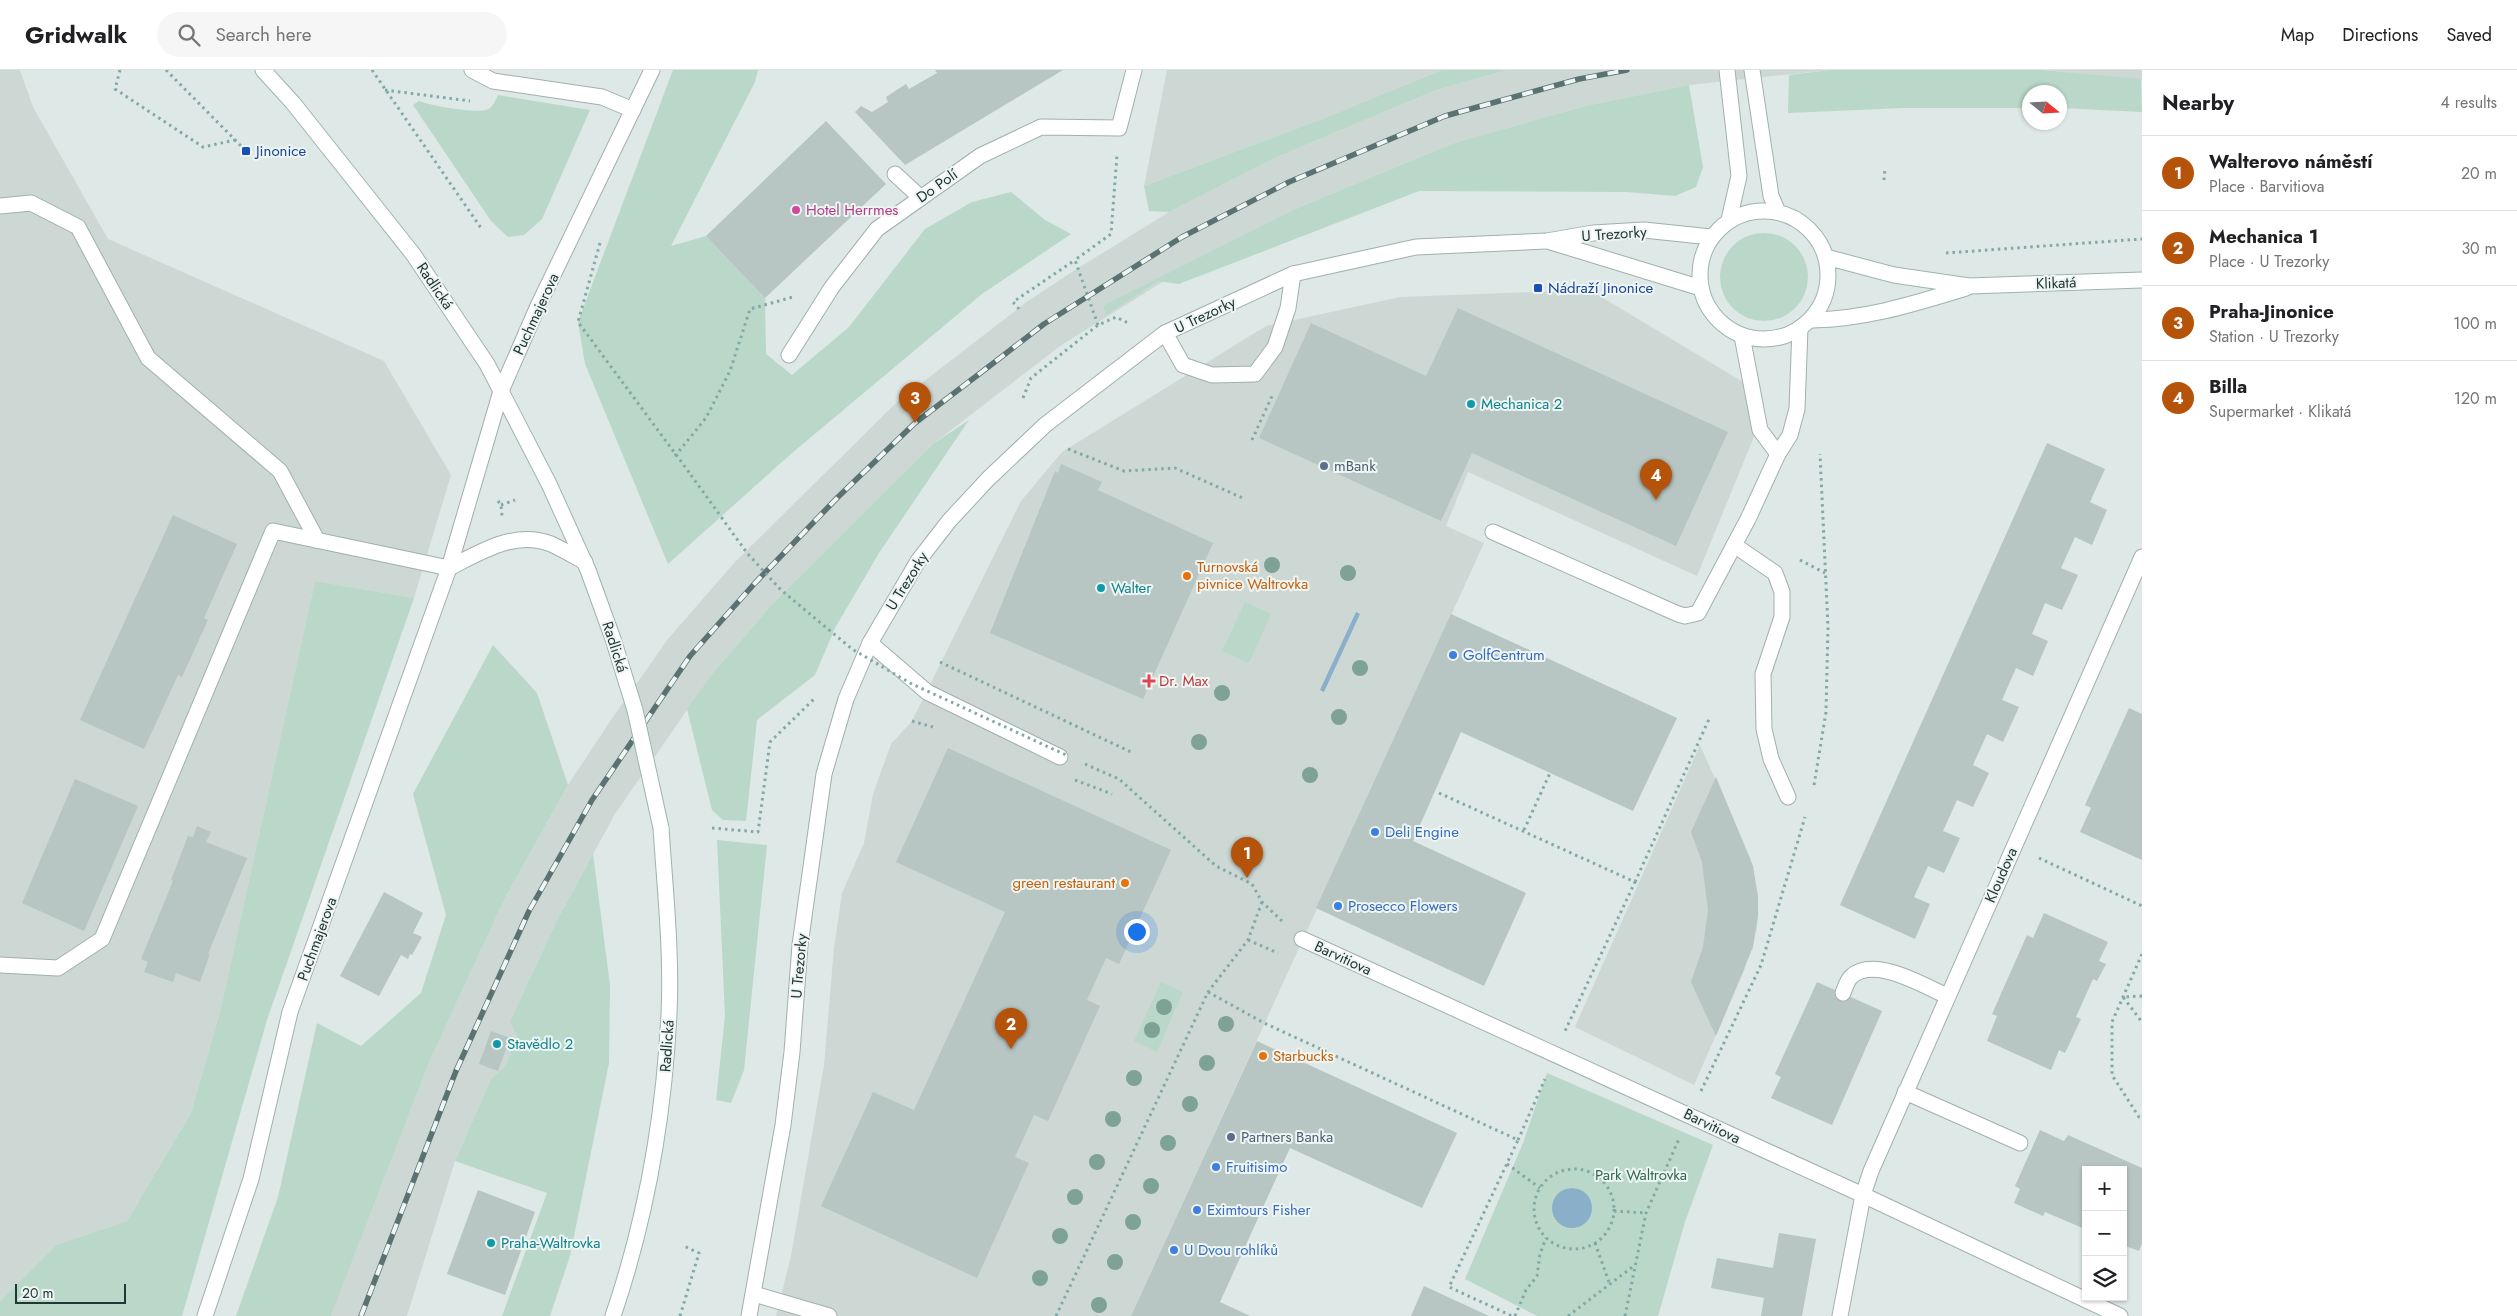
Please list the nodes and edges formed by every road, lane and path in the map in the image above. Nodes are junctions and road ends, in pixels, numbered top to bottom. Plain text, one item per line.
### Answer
1 (120, 70) edge
2 (166, 70) edge
3 (263, 70) edge
4 (372, 70) edge
5 (472, 70) edge
6 (652, 70) edge
7 (1134, 70) edge
8 (1727, 70) edge
9 (1752, 70) edge
10 (384, 90) junction
11 (473, 102) dead end
12 (633, 110) junction
13 (1119, 128) junction
14 (235, 140) junction
15 (246, 151) dead end
16 (1885, 168) dead end
17 (895, 174) dead end
18 (1884, 180) dead end
19 (921, 198) junction
20 (0, 206) edge
21 (1778, 212) junction
22 (1729, 220) junction
23 (480, 228) dead end
24 (602, 237) dead end
25 (1711, 237) junction
26 (2142, 239) edge
27 (1547, 241) junction
28 (1945, 253) dead end
29 (1826, 257) junction
30 (1075, 260) junction
31 (1293, 274) junction
32 (2142, 280) edge
33 (1969, 286) junction
34 (832, 287) junction
35 (1700, 288) junction
36 (1019, 309) dead end
37 (1128, 323) dead end
38 (1806, 324) junction
39 (1098, 325) junction
40 (1165, 333) junction
41 (1742, 336) junction
42 (789, 355) dead end
43 (502, 391) junction
44 (1023, 398) dead end
45 (1262, 421) dead end
46 (1252, 440) dead end
47 (1068, 449) dead end
48 (1778, 454) junction
49 (675, 456) junction
50 (493, 494) dead end
51 (1245, 499) dead end
52 (515, 500) dead end
53 (501, 505) junction
54 (502, 519) dead end
55 (1493, 532) dead end
56 (317, 540) junction
57 (1734, 545) junction
58 (2142, 557) edge
59 (587, 566) junction
60 (449, 568) junction
61 (870, 643) junction
62 (940, 662) dead end
63 (816, 697) dead end
64 (1710, 717) dead end
65 (1131, 752) dead end
66 (1067, 757) joint
67 (1084, 763) dead end
68 (1550, 773) dead end
69 (1439, 793) dead end
70 (1788, 796) dead end
71 (712, 828) dead end
72 (1524, 830) junction
73 (2014, 846) junction
74 (1635, 882) junction
75 (1262, 902) junction
76 (2142, 906) edge
77 (1302, 939) joint
78 (1248, 940) junction
79 (2142, 954) edge
80 (1284, 956) dead end
81 (0, 965) edge
82 (1208, 992) junction
83 (1843, 993) dead end
84 (1947, 996) junction
85 (2142, 996) edge
86 (2123, 997) junction
87 (2142, 1022) edge
88 (1562, 1038) dead end
89 (1547, 1073) dead end
90 (1905, 1092) junction
91 (2142, 1118) edge
92 (1681, 1134) dead end
93 (1518, 1140) junction
94 (2020, 1143) dead end
95 (1507, 1164) junction
96 (1540, 1188) junction
97 (1863, 1195) junction
98 (1614, 1211) junction
99 (1646, 1213) junction
100 (1546, 1238) junction
101 (1595, 1243) junction
102 (684, 1246) dead end
103 (1635, 1265) junction
104 (1610, 1285) junction
105 (754, 1294) junction
106 (205, 1316) edge
107 (613, 1316) edge
108 (680, 1316) edge
109 (749, 1316) edge
110 (829, 1316) edge
111 (1056, 1316) edge
112 (1514, 1316) edge
113 (1568, 1316) edge
114 (1625, 1316) edge
115 (1840, 1316) edge
116 (2120, 1316) edge

1 - 14 path
2 - 14 path
3 - 43 street, Radlická
4 - 10 path
5 - 12 street
6 - 12 street, Puchmajerova
7 - 13 street
8 - 22 street
9 - 21 street
10 - 11 path
10 - 23 path
12 - 43 street, Puchmajerova
13 - 19 street, Do Polí
13 - 30 path
14 - 15 path
16 - 18 path
17 - 19 street
19 - 34 street, Do Polí
20 - 56 street
21 - 22 street, Klikatá
21 - 29 street, Klikatá
22 - 25 street, Klikatá
24 - 49 path
25 - 27 street, U Trezorky
25 - 35 street, Klikatá
26 - 28 path
27 - 31 street, U Trezorky
27 - 35 street, U Trezorky
29 - 33 street, Klikatá
29 - 38 street, Klikatá
30 - 36 path
30 - 39 path
31 - 40 street, U Trezorky
31 - 40 street
32 - 33 street, Klikatá
33 - 38 street, Klikatá
34 - 42 street, Do Polí
34 - 49 path
35 - 41 street, Klikatá
37 - 39 path
38 - 41 street, Klikatá
38 - 48 street
39 - 44 path
40 - 61 street, U Trezorky
41 - 48 street
43 - 59 street, Radlická
43 - 60 street, Puchmajerova
45 - 46 path
47 - 51 path
48 - 57 street
49 - 66 path, bridge
50 - 53 path
52 - 53 path
53 - 54 path
55 - 57 street
56 - 60 street
56 - 81 street
57 - 70 street
58 - 73 street, Kloudova
59 - 60 street
59 - 107 street, Radlická, bridge
60 - 106 street, Puchmajerova
61 - 66 street
61 - 105 street, U Trezorky
62 - 65 path
63 - 71 path
64 - 74 path
67 - 75 path
68 - 72 path
69 - 72 path
72 - 74 path
73 - 76 path
73 - 84 street, Kloudova
74 - 88 path
75 - 77 path
75 - 78 path
77 - 97 street, Barvitiova
78 - 80 path
78 - 82 path
79 - 86 path
82 - 93 path
82 - 111 path
83 - 84 street
84 - 90 street, Kloudova
85 - 86 path
86 - 87 path
86 - 91 path
89 - 93 path
90 - 94 street
90 - 97 street, Kloudova
92 - 99 path
93 - 95 path
95 - 96 path
95 - 112 path
96 - 98 path
96 - 100 path
97 - 115 street, Kloudova
97 - 116 street, Barvitiova
98 - 99 path
98 - 101 path
99 - 103 path
100 - 101 path
100 - 112 path
101 - 104 path
102 - 108 path
103 - 104 path
103 - 114 path
104 - 113 path
105 - 109 street, U Trezorky
105 - 110 street

